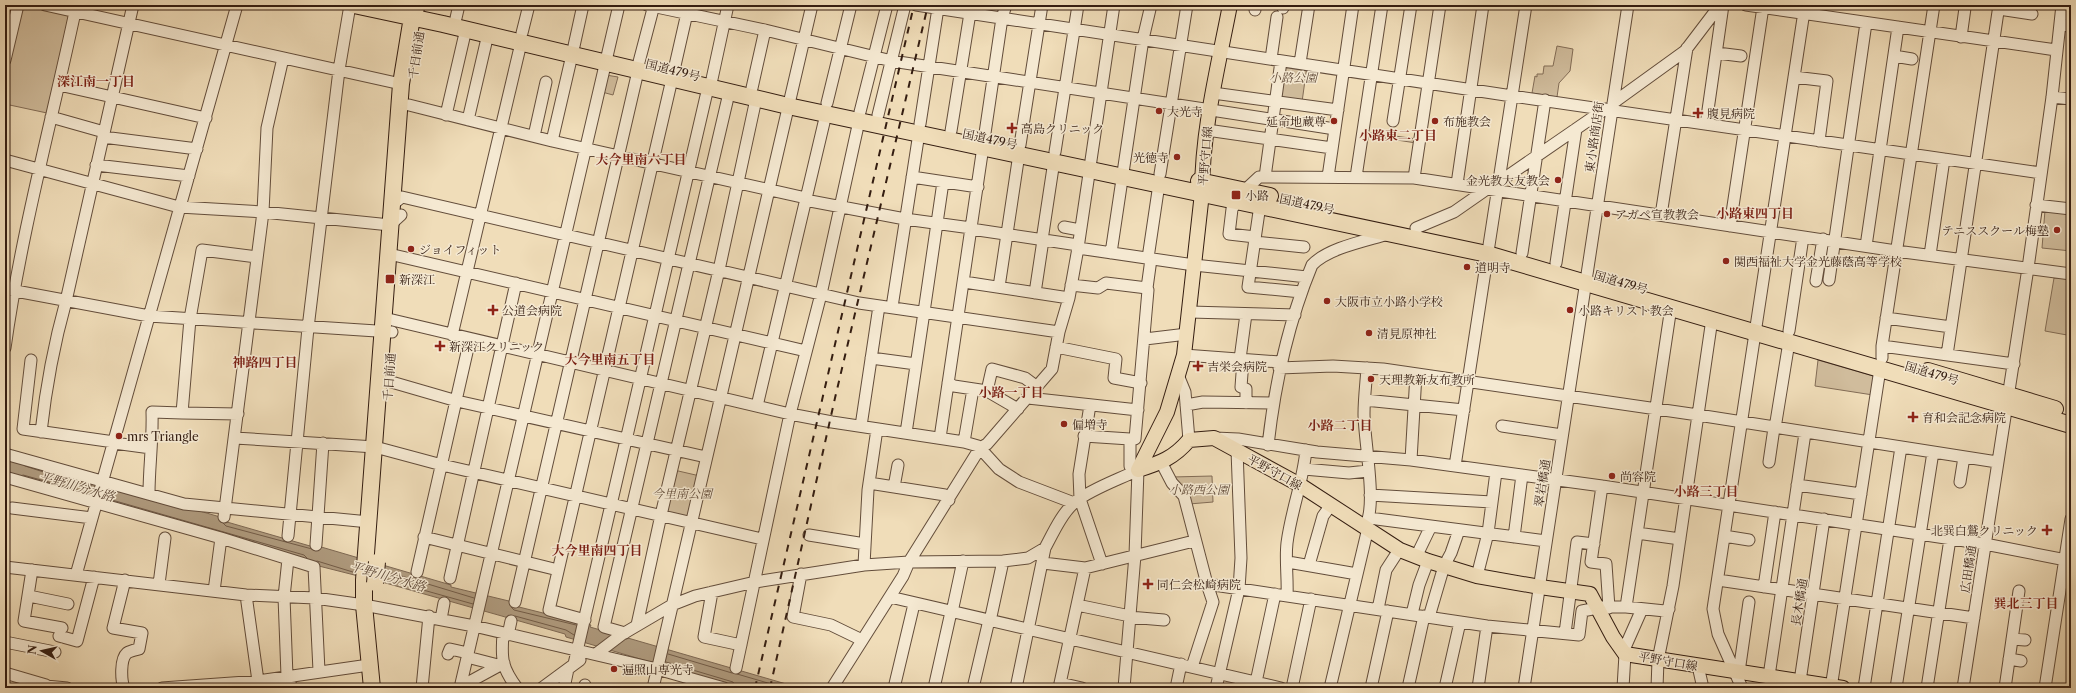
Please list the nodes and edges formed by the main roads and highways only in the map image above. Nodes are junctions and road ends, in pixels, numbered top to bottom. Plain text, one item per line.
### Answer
1 (354, 5) edge
2 (1230, 5) edge
3 (413, 11) edge
4 (460, 17) edge
5 (521, 38) junction
6 (710, 83) junction
7 (754, 93) junction
8 (860, 116) junction
9 (919, 128) junction
10 (985, 143) junction
11 (1202, 187) junction
12 (1241, 196) junction
13 (396, 210) junction
14 (1488, 249) junction
15 (1587, 278) junction
16 (388, 325) junction
17 (1756, 326) junction
18 (2008, 400) junction
19 (2071, 414) edge
20 (2071, 425) edge
21 (379, 448) junction
22 (371, 561) junction
23 (369, 606) junction
24 (1799, 685) edge
25 (372, 688) edge
26 (382, 688) edge
27 (1835, 688) edge

1 - 3 highway, 国道479号
2 - 11 main road, 平野守口線
3 - 4 highway, 国道479号
3 - 13 highway, 千日前通
3 - 13 highway, 千日前通
4 - 5 highway, 国道479号
4 - 5 highway, 国道479号
5 - 6 highway, 国道479号
6 - 7 highway, 国道479号
6 - 7 highway, 国道479号
7 - 8 highway, 国道479号
8 - 9 highway, 国道479号
8 - 9 highway, 国道479号
9 - 10 highway, 国道479号
9 - 10 highway, 国道479号
10 - 11 highway, 国道479号
11 - 12 highway, 国道479号
11 - 24 main road, 平野守口線
12 - 14 highway, 国道479号
12 - 14 highway, 国道479号
13 - 16 highway, 千日前通
14 - 15 highway, 国道479号
14 - 15 highway, 国道479号
15 - 17 highway, 国道479号
15 - 17 highway, 国道479号
16 - 21 highway, 千日前通
16 - 21 highway, 千日前通
17 - 18 highway, 国道479号
18 - 19 highway, 国道479号
18 - 20 highway, 国道479号
21 - 22 highway, 千日前通
21 - 22 highway, 千日前通
22 - 23 highway, 千日前通, bridge
23 - 25 highway, 千日前通
23 - 26 highway, 千日前通
24 - 27 main road, 平野守口線

